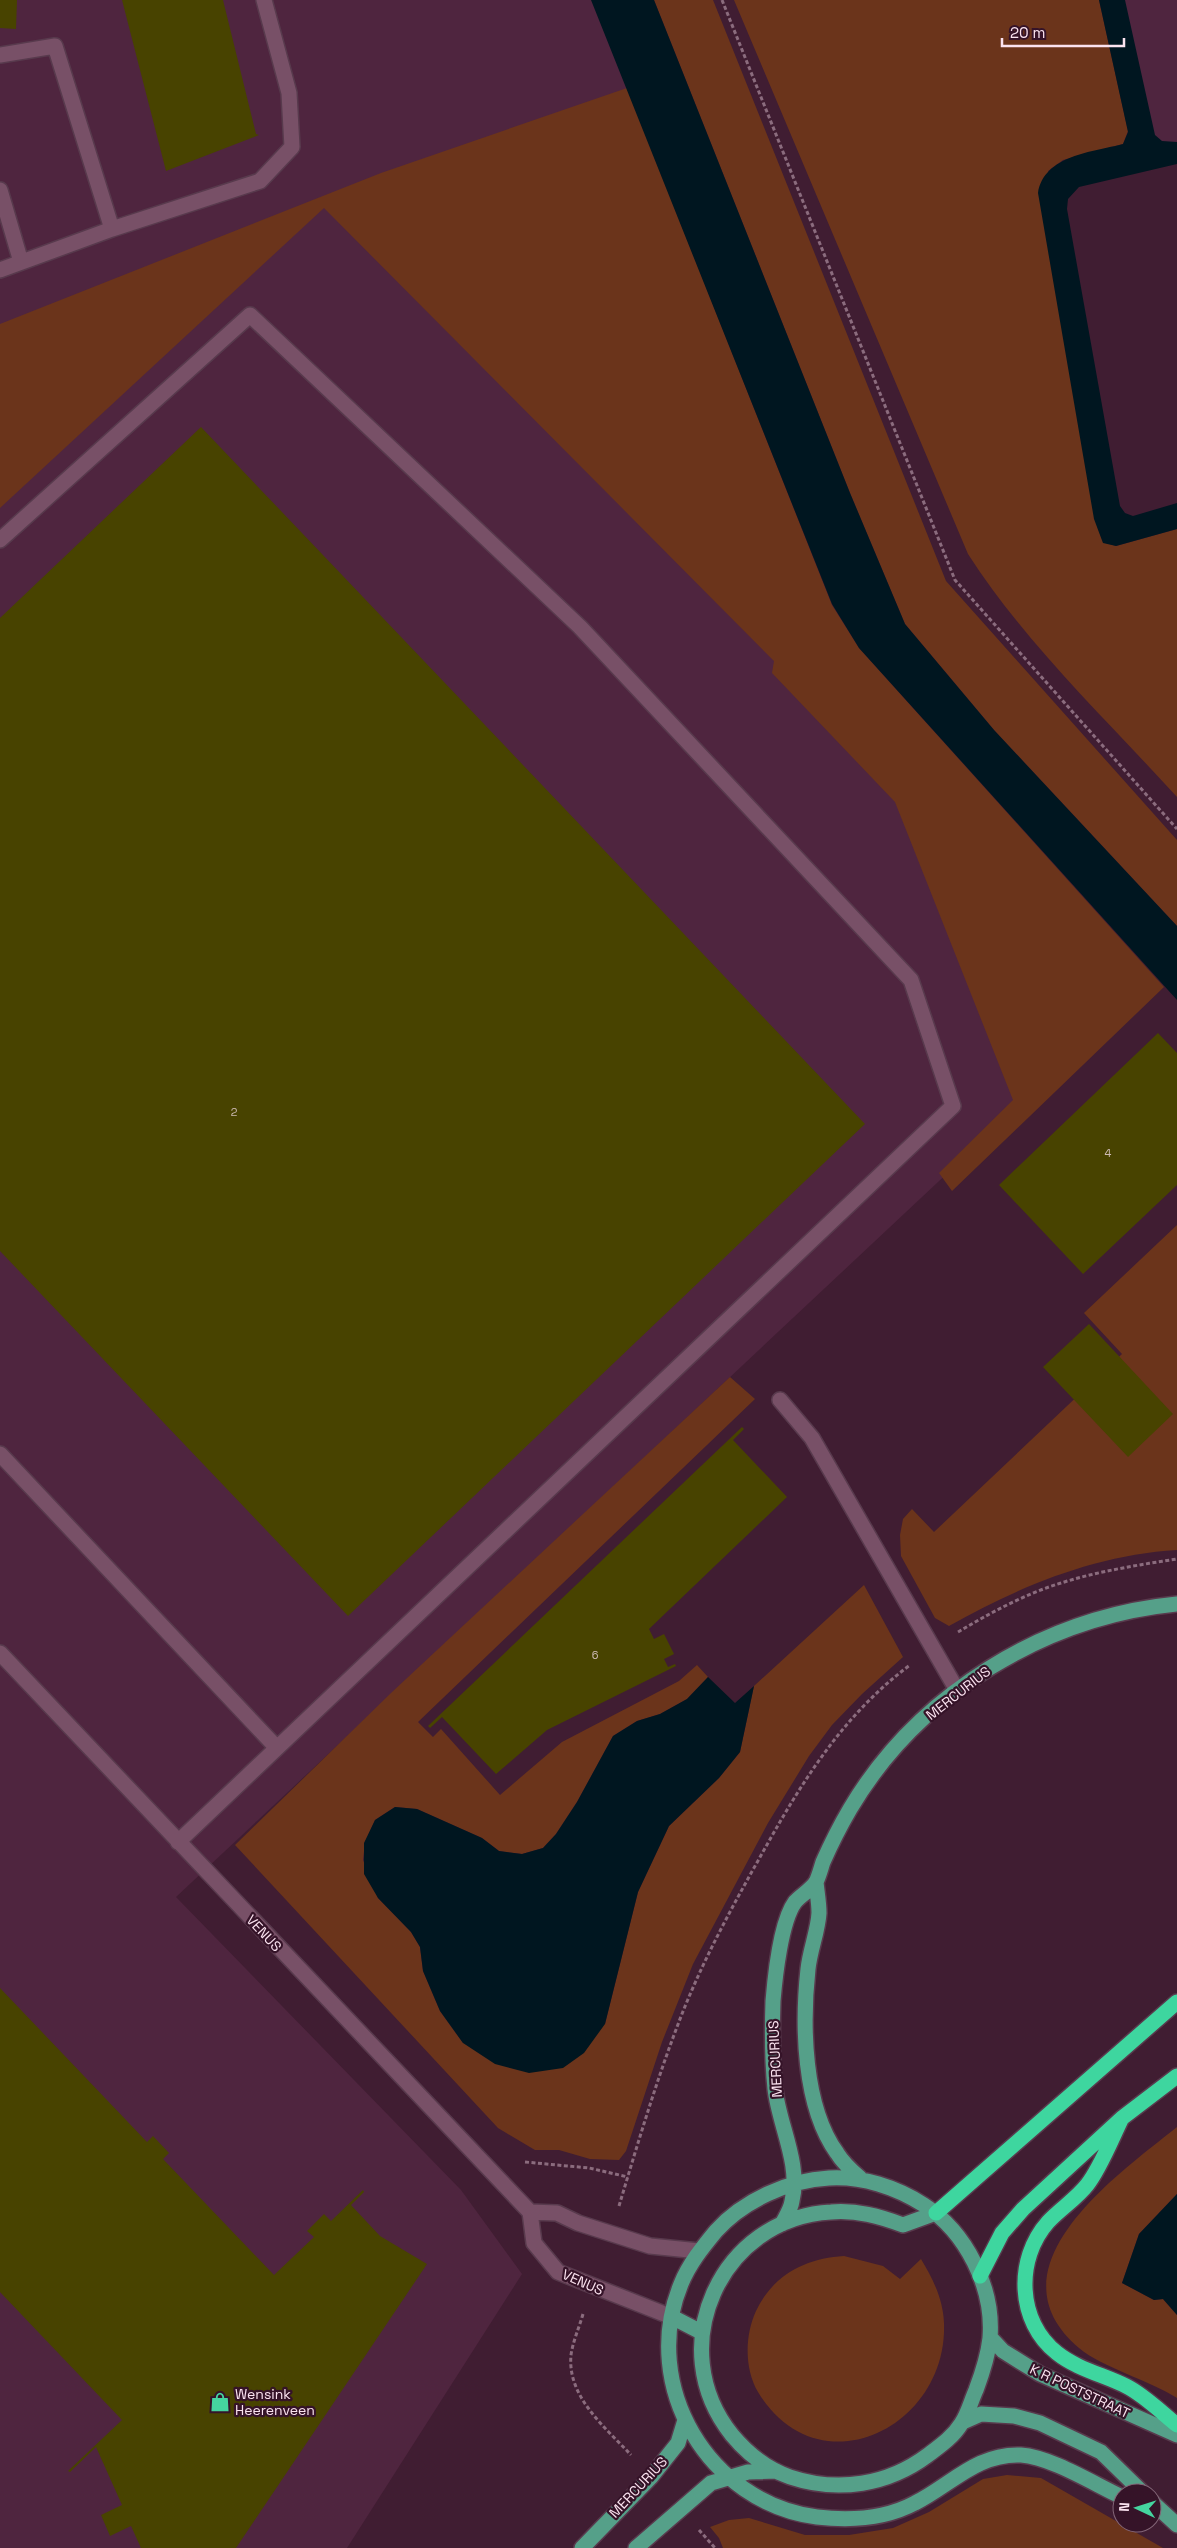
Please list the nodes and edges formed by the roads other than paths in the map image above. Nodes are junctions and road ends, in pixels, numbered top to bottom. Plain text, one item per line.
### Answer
1 (264, 0) edge
2 (0, 55) edge
3 (0, 190) edge
4 (112, 229) junction
5 (21, 262) junction
6 (0, 270) edge
7 (0, 540) edge
8 (780, 1400) dead end
9 (0, 1454) edge
10 (1177, 1604) edge
11 (0, 1653) edge
12 (957, 1690) junction
13 (277, 1748) junction
14 (178, 1842) junction
15 (816, 1882) junction
16 (1177, 2002) edge
17 (1177, 2076) edge
18 (1122, 2118) junction
19 (860, 2178) junction
20 (795, 2185) junction
21 (530, 2212) junction
22 (936, 2213) junction
23 (782, 2224) junction
24 (699, 2251) junction
25 (980, 2276) junction
26 (672, 2317) junction
27 (701, 2332) junction
28 (990, 2337) junction
29 (685, 2420) junction
30 (963, 2422) junction
31 (1177, 2425) edge
32 (1177, 2435) edge
33 (776, 2471) junction
34 (728, 2476) junction
35 (1133, 2483) edge
36 (1112, 2492) edge
37 (1162, 2512) edge
38 (1172, 2521) edge
39 (582, 2548) edge
40 (636, 2548) edge

1 - 4 street
2 - 4 street
3 - 5 street
4 - 5 street
5 - 6 street
7 - 13 street
8 - 12 street
9 - 13 street
10 - 12 main road, MERCURIUS
11 - 14 street, VENUS
12 - 15 main road, MERCURIUS
13 - 14 street
14 - 21 street, VENUS
15 - 19 main road
15 - 20 main road, MERCURIUS
16 - 22 highway
17 - 18 highway
18 - 25 highway
18 - 31 highway
19 - 20 main road
19 - 22 main road
20 - 23 main road
20 - 24 main road
21 - 24 street
21 - 26 street, VENUS
22 - 23 main road
22 - 25 main road
23 - 27 main road
24 - 26 main road
25 - 28 main road
26 - 27 main road
26 - 29 main road
27 - 33 main road
28 - 30 main road
28 - 32 main road, K R POSTSTRAAT
29 - 34 main road
29 - 39 main road, MERCURIUS
30 - 33 main road
30 - 35 main road
33 - 34 main road
34 - 36 main road
34 - 40 main road
37 - 38 main road

